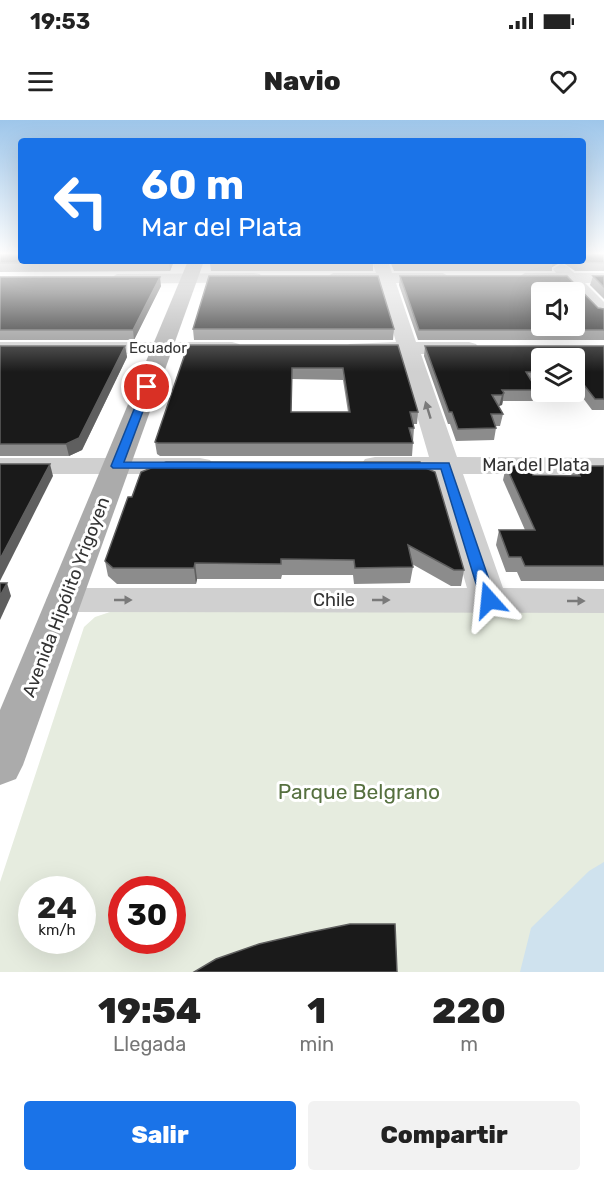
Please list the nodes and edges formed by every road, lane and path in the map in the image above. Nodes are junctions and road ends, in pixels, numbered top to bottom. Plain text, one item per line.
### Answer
1 (184, 293) edge
2 (390, 293) edge
3 (585, 293) edge
4 (604, 312) edge
5 (0, 348) edge
6 (162, 348) junction
7 (256, 348) edge
8 (338, 348) edge
9 (408, 348) junction
10 (489, 348) edge
11 (352, 465) edge
12 (445, 465) junction
13 (0, 466) edge
14 (117, 466) junction
15 (223, 466) edge
16 (604, 466) edge
17 (64, 600) junction
18 (489, 600) junction
19 (604, 601) edge
20 (0, 765) edge

1 - 6 main road, Avenida Hipólito Yrigoyen
2 - 9 street
3 - 4 street
5 - 6 street, Ecuador
6 - 7 street, Ecuador
6 - 14 main road, Avenida Hipólito Yrigoyen
8 - 9 street
9 - 10 street
12 -> 9 street
11 - 12 street, Mar del Plata
12 - 16 street, Mar del Plata
12 - 18 street
13 - 14 street
14 - 15 street
14 - 17 main road, Avenida Hipólito Yrigoyen
17 -> 18 street, Chile
17 - 20 main road, Avenida Hipólito Yrigoyen
18 -> 19 street, Chile

